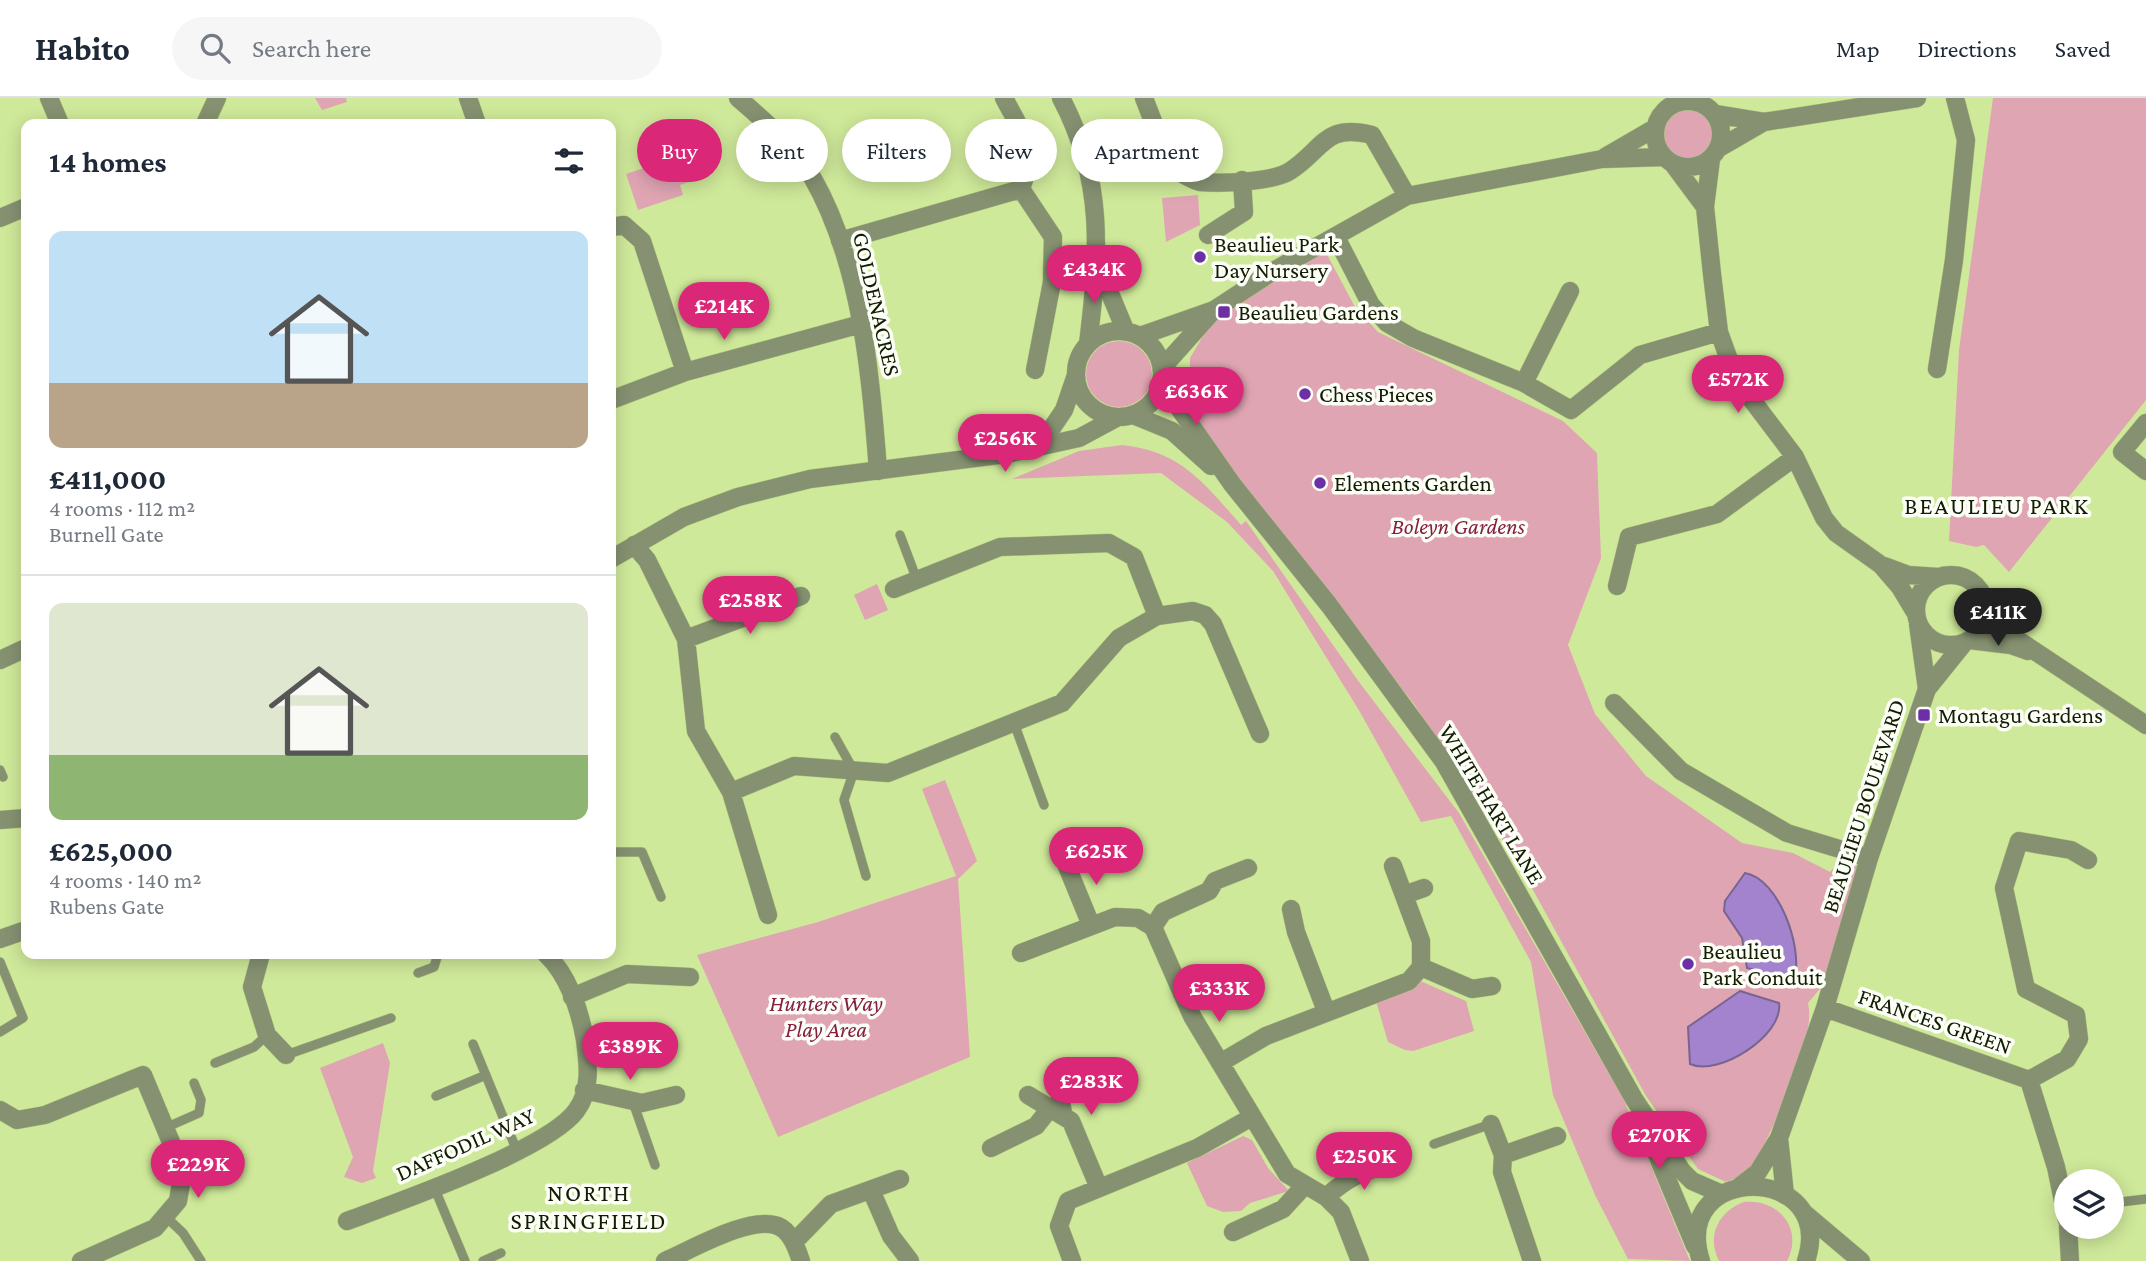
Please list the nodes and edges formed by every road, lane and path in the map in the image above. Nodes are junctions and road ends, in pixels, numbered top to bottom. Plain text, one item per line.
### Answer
1 (49, 98) edge
2 (217, 98) edge
3 (468, 98) edge
4 (738, 98) edge
5 (1004, 98) edge
6 (1061, 98) edge
7 (1144, 98) edge
8 (1917, 98) edge
9 (1955, 98) edge
10 (1671, 103) edge
11 (1709, 106) edge
12 (58, 119) edge
13 (207, 119) edge
14 (475, 119) edge
15 (1764, 122) junction
16 (1655, 128) junction
17 (1715, 153) junction
18 (1602, 159) junction
19 (1668, 160) junction
20 (1242, 180) junction
21 (1021, 189) junction
22 (1408, 196) junction
23 (1705, 207) junction
24 (21, 208) edge
25 (0, 218) edge
26 (616, 226) edge
27 (1208, 235) dead end
28 (1336, 237) junction
29 (840, 241) junction
30 (1098, 264) junction
31 (1570, 291) dead end
32 (1214, 310) junction
33 (861, 324) junction
34 (1719, 332) junction
35 (1133, 334) junction
36 (1088, 344) junction
37 (1937, 369) dead end
38 (1035, 370) dead end
39 (685, 372) junction
40 (1076, 375) junction
41 (1162, 375) junction
42 (1524, 383) junction
43 (616, 398) edge
44 (1125, 416) junction
45 (2146, 423) edge
46 (1039, 447) junction
47 (1795, 457) junction
48 (878, 471) junction
49 (2146, 471) edge
50 (1232, 484) junction
51 (900, 535) dead end
52 (634, 545) junction
53 (616, 556) edge
54 (1881, 565) junction
55 (1938, 577) junction
56 (917, 580) junction
57 (1618, 586) dead end
58 (894, 589) dead end
59 (802, 596) dead end
60 (1985, 605) junction
61 (1157, 616) junction
62 (1916, 618) junction
63 (686, 639) junction
64 (1966, 642) junction
65 (21, 650) edge
66 (2041, 656) junction
67 (0, 660) edge
68 (1927, 689) junction
69 (1614, 703) dead end
70 (2145, 720) edge
71 (1014, 723) junction
72 (1260, 734) dead end
73 (835, 737) dead end
74 (854, 771) junction
75 (731, 792) junction
76 (1044, 805) dead end
77 (21, 818) edge
78 (0, 820) edge
79 (616, 852) edge
80 (1869, 858) junction
81 (2088, 860) dead end
82 (1066, 864) dead end
83 (1393, 866) dead end
84 (1248, 868) dead end
85 (866, 876) dead end
86 (1424, 888) dead end
87 (1404, 895) junction
88 (662, 897) dead end
89 (1291, 909) dead end
90 (768, 915) dead end
91 (1091, 925) junction
92 (1153, 927) junction
93 (21, 932) edge
94 (0, 939) edge
95 (1021, 953) dead end
96 (260, 959) edge
97 (436, 959) edge
98 (551, 959) edge
99 (0, 962) edge
100 (1421, 967) junction
101 (418, 973) dead end
102 (690, 977) dead end
103 (1492, 986) dead end
104 (572, 996) junction
105 (1825, 1008) junction
106 (1325, 1012) junction
107 (391, 1018) dead end
108 (0, 1032) edge
109 (267, 1035) junction
110 (473, 1044) dead end
111 (285, 1055) joint
112 (215, 1063) dead end
113 (1220, 1063) junction
114 (486, 1075) junction
115 (2029, 1080) junction
116 (194, 1083) dead end
117 (584, 1090) junction
118 (1059, 1090) dead end
119 (676, 1095) dead end
120 (1028, 1095) dead end
121 (436, 1096) dead end
122 (1634, 1099) junction
123 (633, 1102) junction
124 (0, 1110) edge
125 (1057, 1110) junction
126 (1252, 1116) junction
127 (1490, 1124) joint
128 (165, 1128) junction
129 (1557, 1136) dead end
130 (1779, 1138) junction
131 (1434, 1144) dead end
132 (991, 1148) dead end
133 (517, 1151) junction
134 (1503, 1156) junction
135 (655, 1165) dead end
136 (1389, 1165) dead end
137 (2056, 1169) edge
138 (900, 1179) dead end
139 (1306, 1185) junction
140 (1740, 1186) junction
141 (434, 1187) junction
142 (1098, 1188) junction
143 (871, 1190) junction
144 (1722, 1194) junction
145 (1326, 1197) junction
146 (2146, 1199) edge
147 (1792, 1201) junction
148 (2124, 1202) edge
149 (165, 1216) junction
150 (347, 1221) dead end
151 (1233, 1232) dead end
152 (2068, 1239) edge
153 (794, 1242) junction
154 (501, 1253) dead end
155 (1700, 1258) edge
156 (81, 1261) edge
157 (201, 1261) edge
158 (465, 1261) edge
159 (482, 1261) edge
160 (665, 1261) edge
161 (801, 1261) edge
162 (910, 1261) edge
163 (1072, 1261) edge
164 (1360, 1261) edge
165 (1532, 1261) edge
166 (1806, 1261) edge
167 (1861, 1261) edge
168 (2070, 1261) edge

1 - 12 street
2 - 13 street
3 - 14 street
4 - 29 street, GOLDENACRES
5 - 21 street
6 - 30 street
7 - 20 street
8 - 15 street
9 - 37 street
10 - 11 street
10 - 16 street
11 - 15 street
11 - 17 street
15 - 17 street
16 - 18 street
16 - 19 street
17 - 19 street
17 - 23 street
18 - 19 street
18 - 22 street
19 - 23 street
20 - 22 street
20 - 27 street
21 - 29 street
21 - 38 street
22 - 28 street
23 - 34 street
24 - 25 street
26 - 39 street
28 - 32 street
28 - 42 street
29 - 33 street, GOLDENACRES
30 - 35 street
30 - 36 street
31 - 42 street
32 - 35 street
32 - 41 street
33 - 39 street
33 - 48 street, GOLDENACRES
34 - 42 street
34 - 47 street
35 - 36 street
35 - 41 street
36 - 40 street
39 - 43 street
40 - 44 street
40 - 46 street
41 - 44 street
41 - 50 street, WHITE HART LANE
44 - 46 street
44 - 50 street, WHITE HART LANE
45 - 49 street
46 - 48 street
47 - 54 street
47 - 57 street
48 - 52 street
50 - 122 street, WHITE HART LANE
51 - 56 lane
52 - 53 street
52 - 63 street
54 - 55 street
54 - 62 street
55 - 60 street
55 - 62 street
56 - 58 street
56 - 61 street
59 - 63 street
60 - 64 street
60 - 66 street
61 - 71 street
61 - 72 street
62 - 64 street
62 - 68 street, BEAULIEU BOULEVARD
63 - 75 street
64 - 66 street
64 - 68 street, BEAULIEU BOULEVARD
65 - 67 street
66 - 70 street
68 - 80 street, BEAULIEU BOULEVARD
69 - 80 street
71 - 74 street
71 - 76 lane
73 - 74 lane
74 - 75 street
74 - 85 lane
75 - 90 street
77 - 78 street
79 - 88 lane
80 - 105 street, BEAULIEU BOULEVARD
81 - 115 street, FRANCES GREEN
82 - 91 street
83 - 87 street
84 - 92 street
86 - 87 street
87 - 100 street
89 - 106 street
91 - 92 street
91 - 95 street
92 - 113 street
93 - 94 street
96 - 109 street
97 - 101 lane
98 - 104 street, DAFFODIL WAY
99 - 108 lane
100 - 103 street
100 - 106 street
102 - 104 street
104 - 117 street, DAFFODIL WAY
105 - 115 street, FRANCES GREEN
105 - 130 street, BEAULIEU BOULEVARD
106 - 113 street
107 - 111 lane
109 - 111 street
109 - 112 lane
110 - 114 lane
113 - 126 street
114 - 121 lane
114 - 133 lane
115 - 137 street, FRANCES GREEN
116 - 128 lane
117 - 123 street
117 - 133 street, DAFFODIL WAY
118 - 125 street
119 - 123 street
120 - 125 street
122 - 144 street, WHITE HART LANE
122 - 155 street, WHITE HART LANE
123 - 135 lane
124 - 128 street
125 - 132 street
125 - 142 street
126 - 139 street
126 - 142 street
127 - 131 lane
127 - 134 street
128 - 149 street
129 - 134 street
130 - 140 street, BEAULIEU BOULEVARD
130 - 147 street, BEAULIEU BOULEVARD
133 - 141 street, DAFFODIL WAY
134 - 165 street
136 - 145 street
138 - 143 street
139 - 145 street
139 - 151 street
140 - 144 street
140 - 147 street
141 - 150 street, DAFFODIL WAY
141 - 158 lane
142 - 163 street
143 - 153 street
143 - 162 street
144 - 155 street
145 - 164 street
146 - 148 lane
147 - 166 street, BEAULIEU BOULEVARD
147 - 167 street
149 - 156 street
149 - 157 lane
152 - 168 street, FRANCES GREEN
153 - 160 street
153 - 161 street
154 - 159 lane

